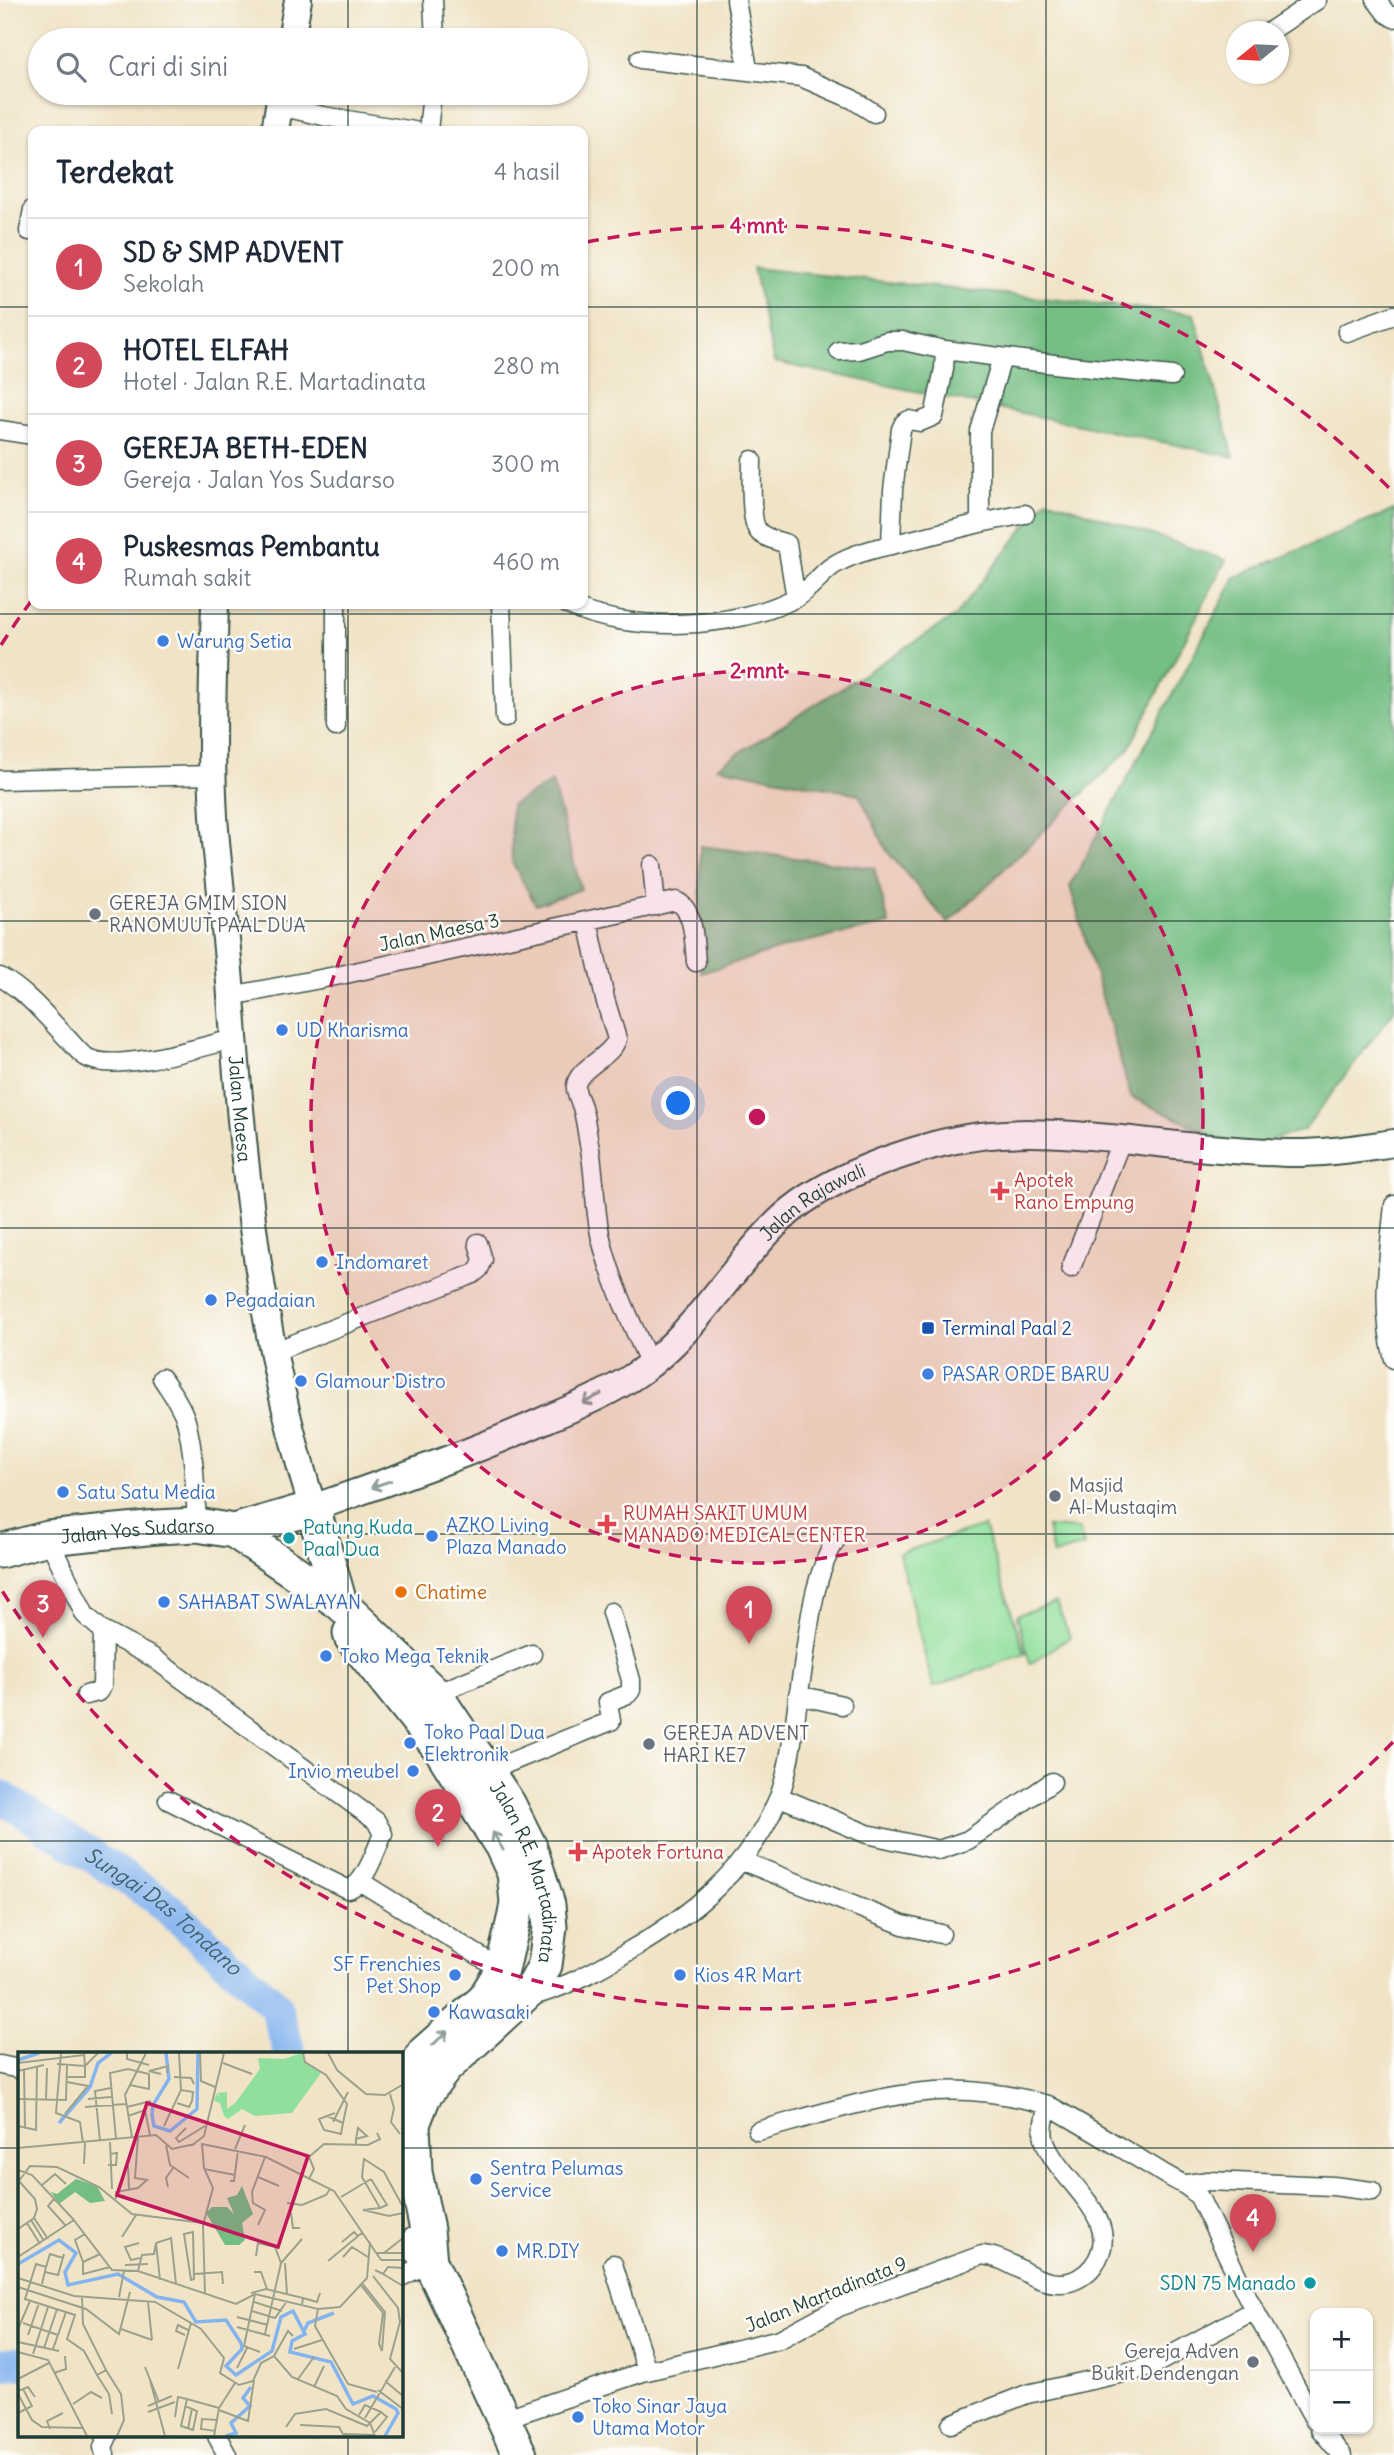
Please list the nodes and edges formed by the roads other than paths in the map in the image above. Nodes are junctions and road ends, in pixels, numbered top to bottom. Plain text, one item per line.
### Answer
1 (298, 0) edge
2 (433, 0) edge
3 (737, 0) edge
4 (1317, 0) edge
5 (1376, 0) edge
6 (1394, 18) edge
7 (1286, 21) edge
8 (292, 28) edge
9 (435, 28) edge
10 (640, 59) dead end
11 (748, 69) junction
12 (431, 105) edge
13 (278, 110) edge
14 (874, 113) dead end
15 (384, 126) edge
16 (429, 126) edge
17 (1394, 315) edge
18 (1347, 332) dead end
19 (945, 349) junction
20 (839, 351) dead end
21 (1002, 358) junction
22 (1172, 376) dead end
23 (0, 430) edge
24 (28, 434) edge
25 (752, 460) dead end
26 (1025, 514) dead end
27 (980, 523) junction
28 (891, 545) junction
29 (796, 598) junction
30 (215, 609) edge
31 (336, 609) edge
32 (501, 609) edge
33 (577, 609) edge
34 (505, 718) dead end
35 (337, 727) dead end
36 (213, 775) junction
37 (0, 780) edge
38 (652, 865) dead end
39 (656, 906) junction
40 (588, 921) junction
41 (696, 962) dead end
42 (0, 977) edge
43 (231, 996) junction
44 (233, 1039) junction
45 (1122, 1139) junction
46 (1394, 1143) edge
47 (1394, 1205) edge
48 (478, 1243) dead end
49 (1071, 1268) dead end
50 (273, 1352) junction
51 (1394, 1359) edge
52 (650, 1364) junction
53 (162, 1378) dead end
54 (313, 1508) junction
55 (197, 1525) junction
56 (234, 1531) junction
57 (48, 1538) junction
58 (837, 1538) dead end
59 (0, 1551) edge
60 (344, 1608) junction
61 (611, 1612) dead end
62 (103, 1631) junction
63 (532, 1654) dead end
64 (435, 1694) junction
65 (86, 1695) dead end
66 (798, 1695) junction
67 (842, 1705) dead end
68 (486, 1772) junction
69 (1052, 1782) dead end
70 (780, 1797) junction
71 (168, 1800) dead end
72 (742, 1861) junction
73 (361, 1882) junction
74 (941, 1934) dead end
75 (502, 1970) junction
76 (483, 2001) junction
77 (517, 2001) junction
78 (0, 2065) edge
79 (18, 2069) edge
80 (402, 2091) edge
81 (1048, 2105) junction
82 (758, 2131) dead end
83 (1187, 2185) junction
84 (1372, 2191) dead end
85 (402, 2217) edge
86 (430, 2262) junction
87 (613, 2264) dead end
88 (402, 2276) edge
89 (1254, 2310) junction
90 (648, 2371) junction
91 (1310, 2412) edge
92 (503, 2419) junction
93 (951, 2424) dead end
94 (1324, 2434) edge
95 (107, 2438) edge
96 (218, 2438) edge
97 (105, 2455) edge
98 (227, 2455) edge
99 (520, 2455) edge
100 (1342, 2455) edge

1 - 8 street
2 - 9 street
3 - 11 street
4 - 7 street
5 - 6 street
10 - 11 street
11 - 14 street
12 - 16 street
13 - 15 street
17 - 18 street
19 - 20 street
19 - 21 street
19 - 28 street
21 - 22 street
21 - 27 street
23 - 24 street
25 - 29 street
26 - 27 street
27 - 28 street
28 - 29 street
29 - 33 street
30 - 36 street, Jalan Maesa
31 - 35 street
32 - 34 street
36 - 37 street
36 - 43 street, Jalan Maesa
38 - 39 street
39 - 40 street, Jalan Maesa 3
39 - 41 street, Jalan Maesa 3
40 - 43 street, Jalan Maesa 3
40 - 52 street
42 - 44 street
43 - 44 street, Jalan Maesa
44 - 50 street, Jalan Maesa
45 - 46 street, Jalan Rajawali
45 - 49 street
45 - 52 street, Jalan Rajawali
47 - 51 street
48 - 50 street
50 - 54 street, Jalan Maesa
52 -> 54 street, Jalan Rajawali
53 - 55 street
54 - 56 highway
54 - 60 highway, Jalan Maesa
55 - 56 highway, Jalan Yos Sudarso
55 - 57 highway, Jalan Yos Sudarso
56 - 60 highway, Jalan Yos Sudarso
57 - 59 highway, Jalan Yos Sudarso
57 - 62 street
58 - 66 street
60 - 64 highway, Jalan R.E. Martadinata
75 -> 60 highway, Jalan R.E. Martadinata
61 - 68 street
62 - 65 street
62 - 73 street
63 - 64 street
64 - 68 highway, Jalan R.E. Martadinata
66 - 67 street
66 - 70 street
68 - 77 highway, Jalan R.E. Martadinata
69 - 70 street
70 - 72 street
71 - 73 street
72 - 74 street
72 - 77 street
73 - 75 street
75 - 76 highway, Jalan R.E. Martadinata
76 - 77 street
80 -> 76 highway, Jalan R.E. Martadinata
77 - 86 highway, Jalan R.E. Martadinata
78 - 79 street
81 - 82 street
81 - 83 street
81 - 90 street, Jalan Martadinata 9
83 - 84 street
83 - 89 street
85 - 86 highway, Jalan R.E. Martadinata
86 - 88 street
86 - 92 highway, Jalan R.E. Martadinata
87 - 90 street
89 - 91 street
89 - 93 street
90 - 92 street, Jalan Martadinata 9
92 - 99 highway, Jalan R.E. Martadinata
94 - 100 street
95 - 97 street
96 - 98 street

